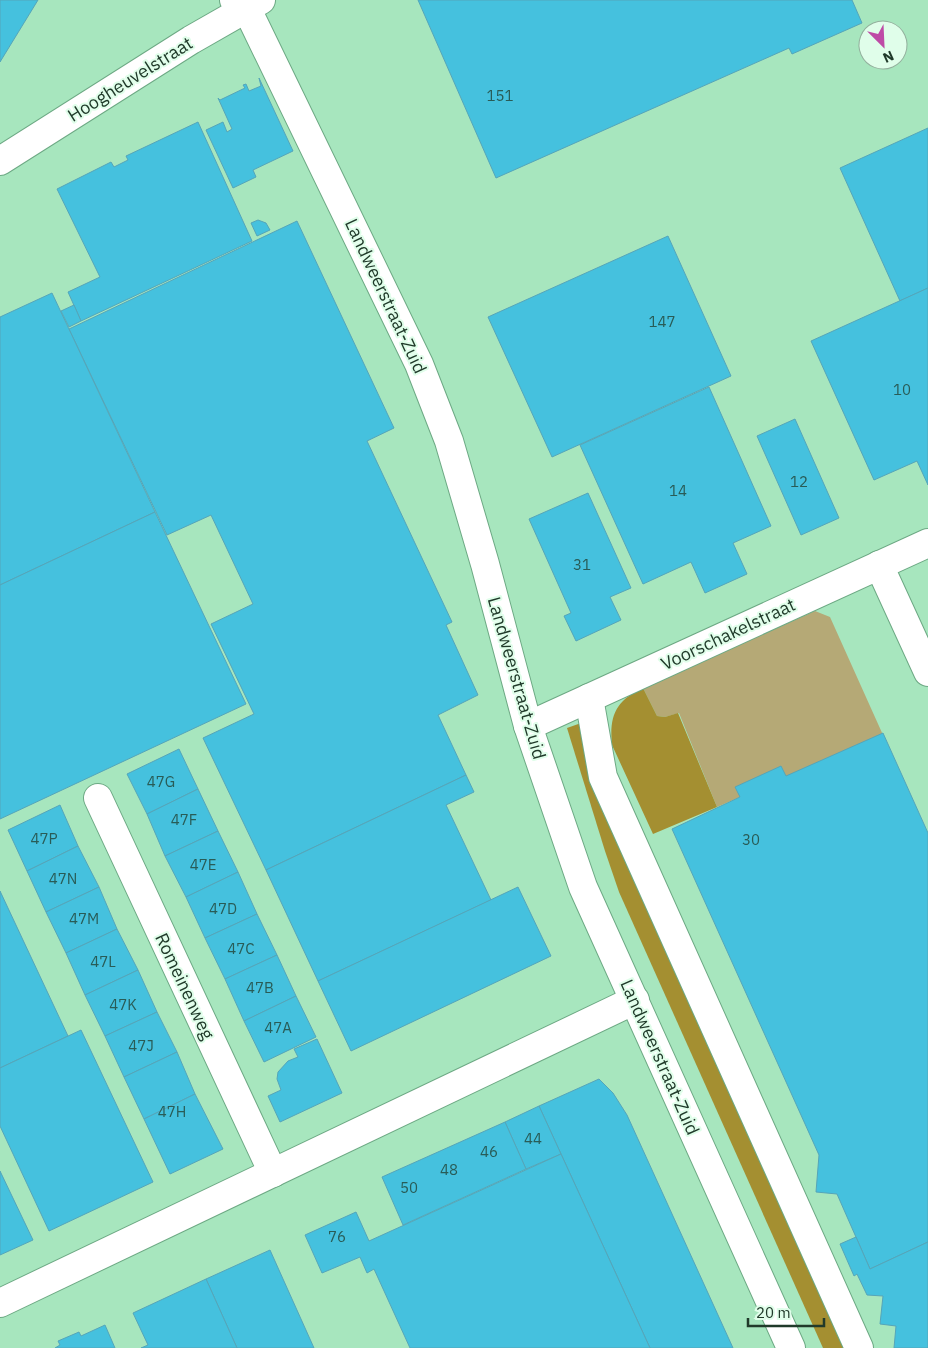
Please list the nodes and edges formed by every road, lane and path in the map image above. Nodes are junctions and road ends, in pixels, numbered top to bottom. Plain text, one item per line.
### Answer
1 (247, 3) edge
2 (0, 161) edge
3 (928, 543) edge
4 (880, 565) junction
5 (928, 672) edge
6 (589, 698) junction
7 (528, 726) junction
8 (98, 798) dead end
9 (635, 1000) junction
10 (273, 1173) junction
11 (0, 1303) edge
12 (791, 1348) edge
13 (859, 1348) edge

1 - 2 street, Hoogheuvelstraat
1 - 7 street, Landweerstraat-Zuid
3 - 4 street, Voorschakelstraat
4 - 5 street
4 - 6 street, Voorschakelstraat
6 - 7 street, Voorschakelstraat
6 - 13 street
7 - 9 street, Landweerstraat-Zuid
8 - 10 street, Romeinenweg
9 - 10 street
9 - 12 street, Landweerstraat-Zuid
10 - 11 street

